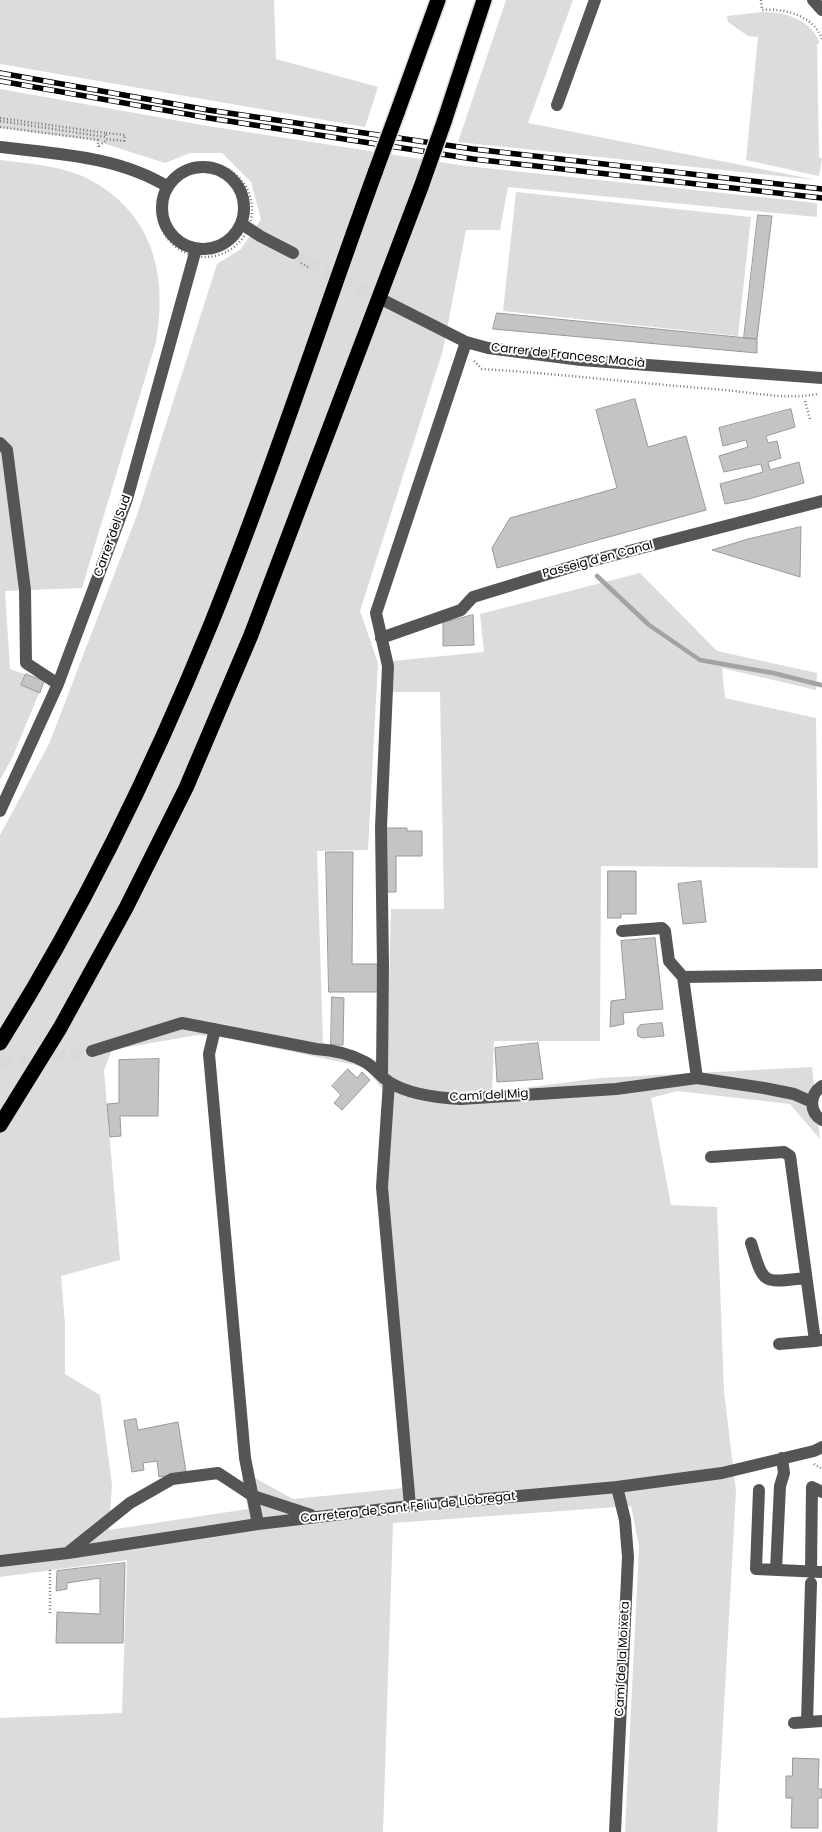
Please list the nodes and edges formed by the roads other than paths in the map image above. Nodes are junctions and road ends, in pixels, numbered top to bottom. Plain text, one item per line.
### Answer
1 (438, 0) edge
2 (484, 0) edge
3 (595, 0) edge
4 (813, 0) edge
5 (822, 10) edge
6 (557, 105) dead end
7 (0, 146) edge
8 (168, 187) junction
9 (244, 230) junction
10 (196, 249) junction
11 (293, 253) tunnel mouth
12 (385, 301) tunnel mouth
13 (466, 342) junction
14 (821, 378) edge
15 (0, 443) edge
16 (822, 501) edge
17 (381, 638) junction
18 (58, 684) junction
19 (0, 811) edge
20 (622, 931) dead end
21 (822, 975) edge
22 (683, 977) junction
23 (215, 1029) junction
24 (0, 1043) edge
25 (92, 1051) tunnel mouth
26 (697, 1078) junction
27 (385, 1079) junction
28 (822, 1086) edge
29 (812, 1102) junction
30 (822, 1120) edge
31 (0, 1125) edge
32 (710, 1157) dead end
33 (751, 1244) dead end
34 (805, 1278) junction
35 (818, 1341) edge
36 (779, 1344) dead end
37 (818, 1454) edge
38 (782, 1458) junction
39 (617, 1488) junction
40 (759, 1490) dead end
41 (822, 1492) edge
42 (253, 1496) junction
43 (410, 1506) junction
44 (316, 1517) junction
45 (258, 1524) junction
46 (68, 1553) junction
47 (0, 1561) edge
48 (776, 1570) junction
49 (815, 1575) edge
50 (807, 1722) junction
51 (822, 1722) edge
52 (794, 1723) dead end
53 (615, 1832) edge

1 - 24 highway, bridge
2 - 31 highway, bridge
3 - 6 street
4 - 5 street
7 - 8 street
8 - 9 street
8 - 10 street
9 - 10 street
9 - 11 street
10 - 18 street, Carrer del Sud
12 - 13 street, Carrer de Francesc Macià
13 - 14 street, Carrer de Francesc Macià
13 - 17 street
15 - 18 street
16 - 17 street, Passeig d'en Canal
17 - 27 street
18 - 19 street, Carrer del Sud
20 - 22 street
21 - 22 street
22 - 26 street
23 - 25 street, Camí del Mig
23 - 27 street, Camí del Mig
23 - 42 street
26 - 27 street, Camí del Mig
26 - 29 street, Camí del Mig
27 - 43 street
28 - 29 street
29 - 30 street
32 - 34 street
33 - 34 street
34 - 35 street
35 - 36 street
37 - 38 street, Carretera de Sant Feliu de Llobregat
38 - 39 street, Carretera de Sant Feliu de Llobregat
38 - 48 street
39 - 43 street, Carretera de Sant Feliu de Llobregat
39 - 53 street, Camí de la Moixeta
40 - 48 street
41 - 49 street
42 - 44 street
42 - 45 street
42 - 46 street
43 - 44 street, Carretera de Sant Feliu de Llobregat
44 - 45 street, Carretera de Sant Feliu de Llobregat
45 - 46 street, Carretera de Sant Feliu de Llobregat
46 - 47 street, Carretera de Sant Feliu de Llobregat
48 - 49 street
49 - 50 street
50 - 51 street
50 - 52 street

